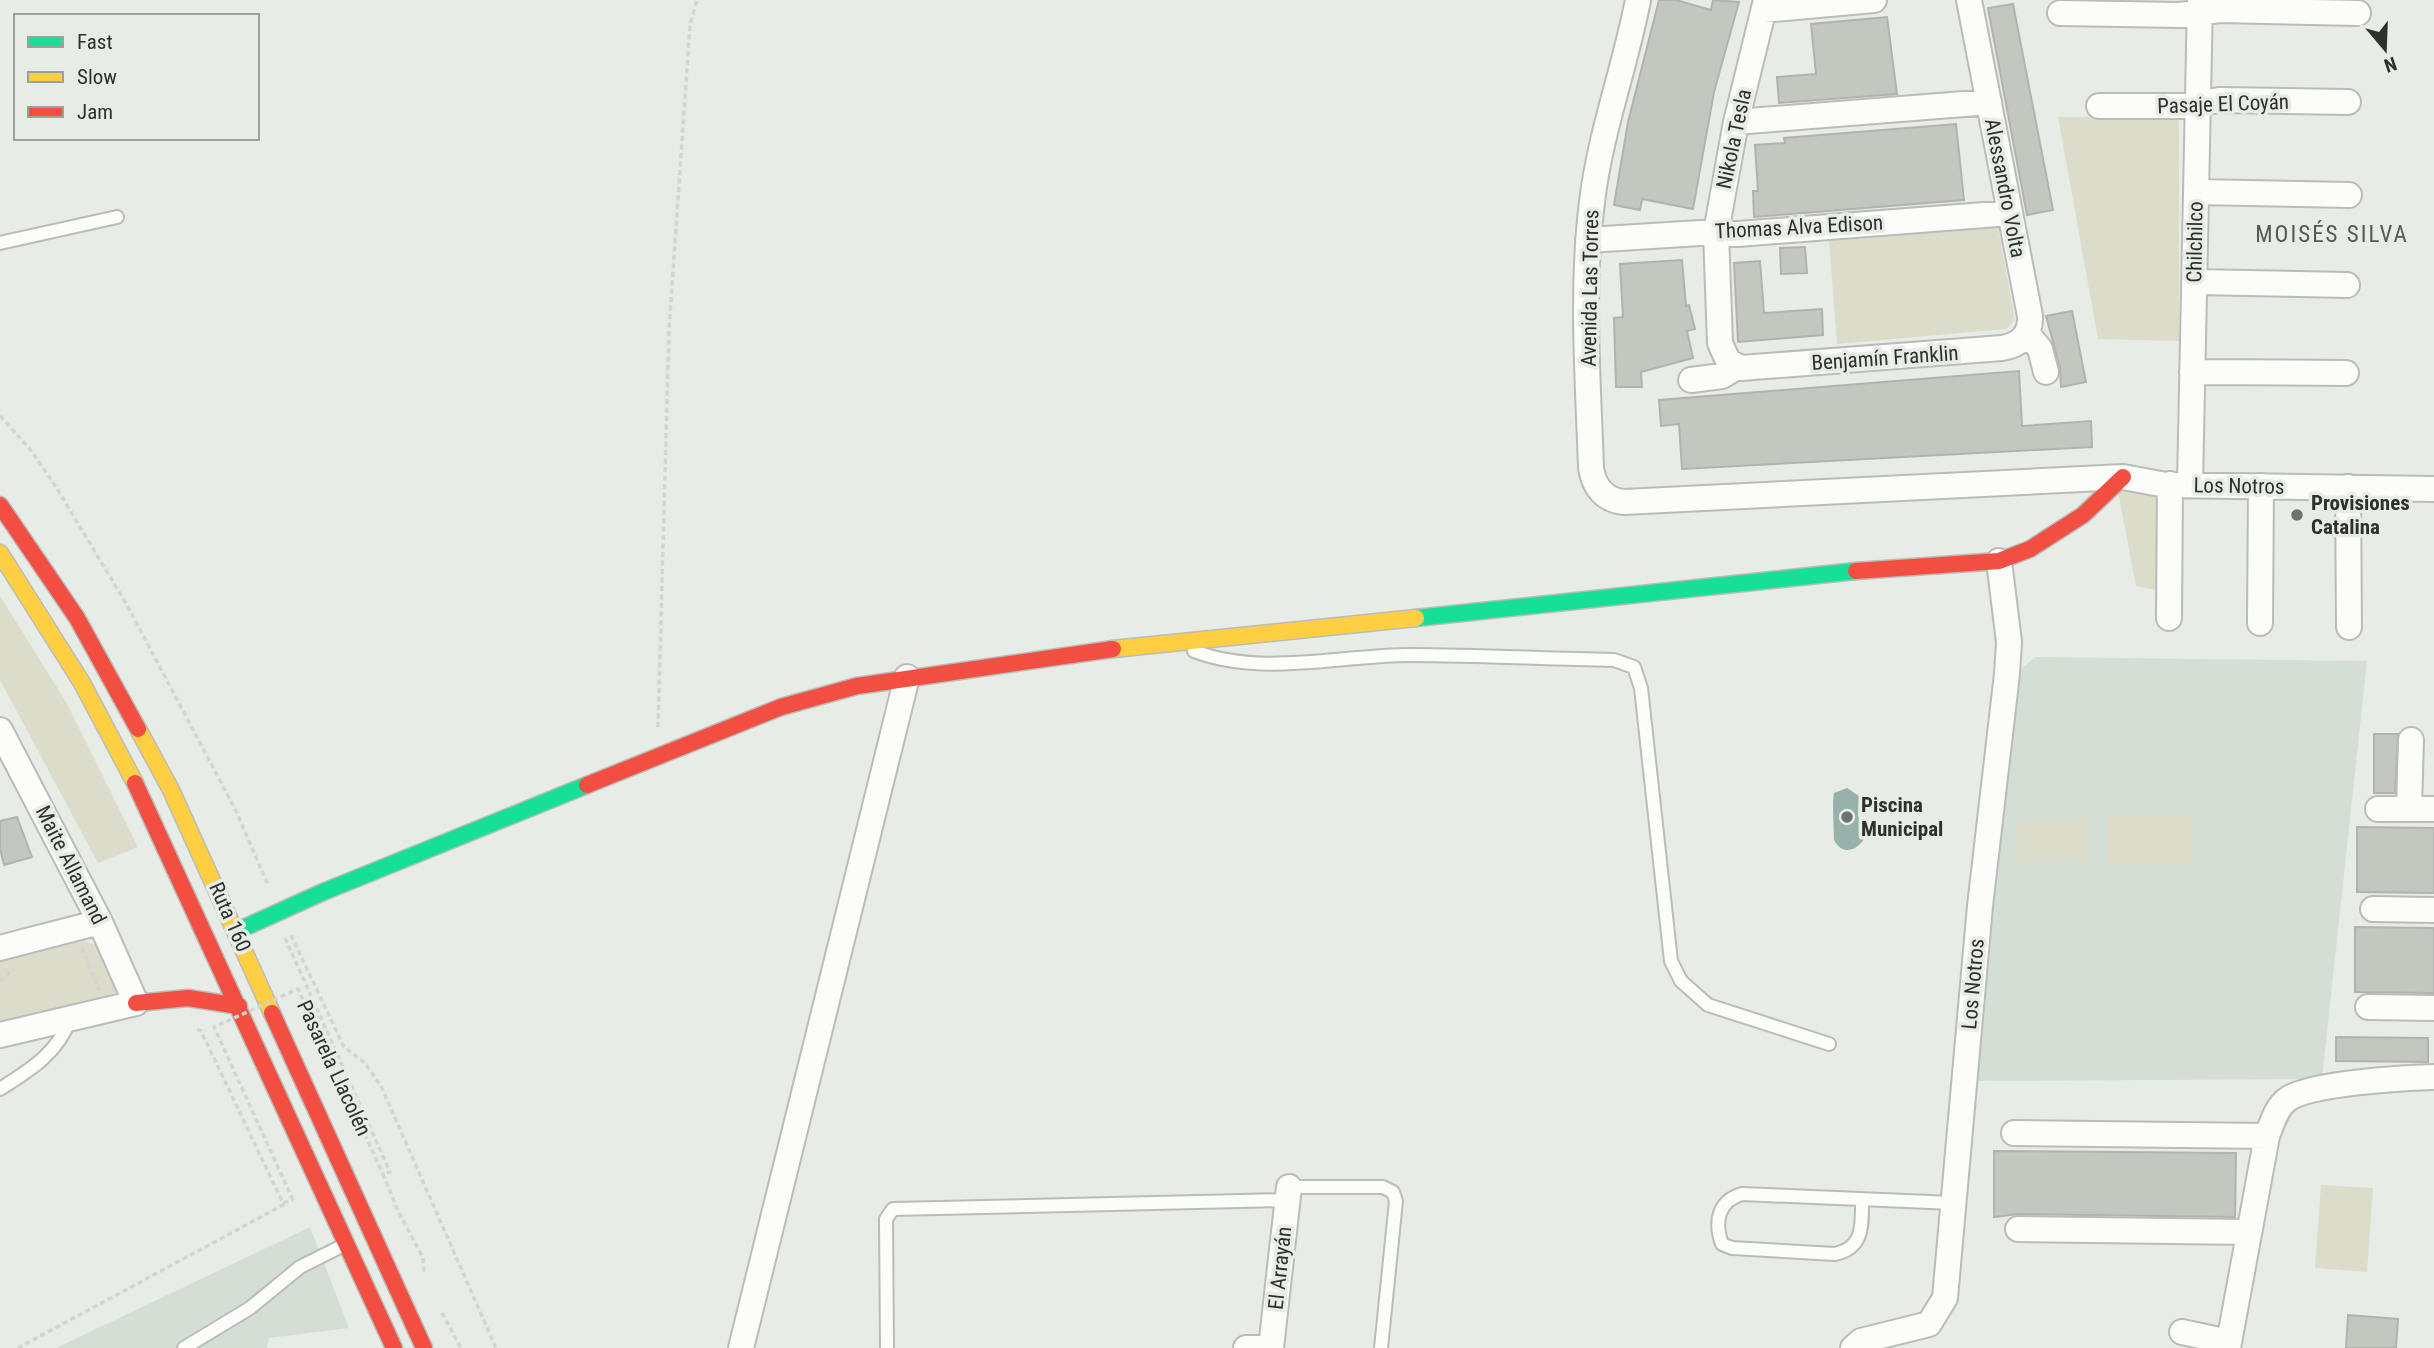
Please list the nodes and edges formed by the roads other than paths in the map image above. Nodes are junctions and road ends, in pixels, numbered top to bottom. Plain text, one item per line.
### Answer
1 (1638, 0) edge
2 (1874, 0) edge
3 (1969, 0) edge
4 (1765, 5) edge
5 (2199, 6) edge
6 (2090, 7) edge
7 (2060, 13) dead end
8 (2358, 13) dead end
9 (1989, 102) junction
10 (2348, 102) dead end
11 (2197, 104) junction
12 (2099, 106) dead end
13 (1736, 122) junction
14 (2196, 192) junction
15 (2349, 195) dead end
16 (2010, 213) junction
17 (117, 217) dead end
18 (1716, 232) junction
19 (1588, 240) junction
20 (0, 243) edge
21 (2194, 282) junction
22 (2347, 285) dead end
23 (2027, 333) junction
24 (1733, 364) junction
25 (2046, 372) dead end
26 (2192, 372) junction
27 (2346, 373) dead end
28 (1691, 380) dead end
29 (2123, 477) junction
30 (2180, 485) junction
31 (2261, 486) junction
32 (2348, 487) junction
33 (2434, 489) edge
34 (1602, 494) joint
35 (0, 505) edge
36 (0, 553) edge
37 (1999, 561) junction
38 (2169, 618) dead end
39 (2260, 623) dead end
40 (2349, 627) dead end
41 (1174, 643) junction
42 (907, 677) junction
43 (0, 730) edge
44 (2411, 740) dead end
45 (2378, 808) dead end
46 (2409, 809) junction
47 (2434, 809) edge
48 (2373, 909) dead end
49 (2434, 910) edge
50 (100, 922) junction
51 (237, 931) junction
52 (0, 948) edge
53 (136, 1003) junction
54 (239, 1006) junction
55 (2368, 1007) dead end
56 (2434, 1008) edge
57 (70, 1018) junction
58 (0, 1035) edge
59 (1829, 1044) dead end
60 (2434, 1077) edge
61 (0, 1088) edge
62 (2014, 1133) dead end
63 (2267, 1136) junction
64 (1288, 1193) junction
65 (1862, 1200) junction
66 (1953, 1203) junction
67 (2018, 1229) dead end
68 (2248, 1232) junction
69 (347, 1244) junction
70 (2182, 1332) dead end
71 (2228, 1345) edge
72 (388, 1346) edge
73 (184, 1348) edge
74 (424, 1348) edge
75 (741, 1348) edge
76 (887, 1348) edge
77 (1246, 1348) edge
78 (1271, 1348) edge
79 (1381, 1348) edge
80 (1853, 1348) edge

1 - 19 street, Avenida Las Torres
2 - 4 street
3 - 9 street, Alessandro Volta
4 - 13 street, Nikola Tesla
5 - 6 street
5 - 8 street
5 - 11 street, Chilchilco
6 - 7 street
9 - 13 street
9 - 16 street, Alessandro Volta
10 - 11 street, Pasaje El Coyán
11 - 12 street, Pasaje El Coyán
11 - 14 street, Chilchilco
13 - 18 street, Nikola Tesla
14 - 15 street
14 - 21 street, Chilchilco
16 - 18 street, Thomas Alva Edison
16 - 23 street, Alessandro Volta
17 - 20 lane
18 - 19 street, Thomas Alva Edison
18 - 24 street, Nikola Tesla
19 - 34 street, Avenida Las Torres
21 - 22 street
21 - 26 street, Chilchilco
23 - 24 street, Benjamín Franklin
23 - 25 street, Alessandro Volta
24 - 28 street, Benjamín Franklin
26 - 27 street
26 - 30 street, Chilchilco
29 - 30 street, Los Notros
29 - 34 street, Los Notros
29 - 37 main road
30 - 31 street, Los Notros
30 - 38 street, Chilchilco
31 - 32 street, Los Notros
31 - 39 street
32 - 33 street, Los Notros
32 - 40 street
35 - 51 main road, Ruta 160
36 - 54 main road, Ruta 160
37 - 41 main road
37 - 66 street, Los Notros
41 - 42 main road
41 - 59 lane
42 - 51 main road
42 - 75 street
43 - 50 street, Maite Allamand
44 - 46 street
45 - 46 street
46 - 47 street
48 - 49 street
50 - 52 street
50 - 53 street, Maite Allamand
51 - 74 main road, Ruta 160
53 - 54 main road
53 - 57 street
54 - 69 main road, Ruta 160
55 - 56 street
57 - 58 street
57 - 61 lane
60 - 63 street
62 - 63 street
63 - 68 street
64 - 76 lane
64 - 78 street, El Arrayán
64 - 79 lane
65 - 65 lane
65 - 66 lane
66 - 80 street, Los Notros
67 - 68 street
68 - 71 street
69 - 72 main road, Ruta 160
69 - 73 lane
70 - 71 street
77 - 78 street

